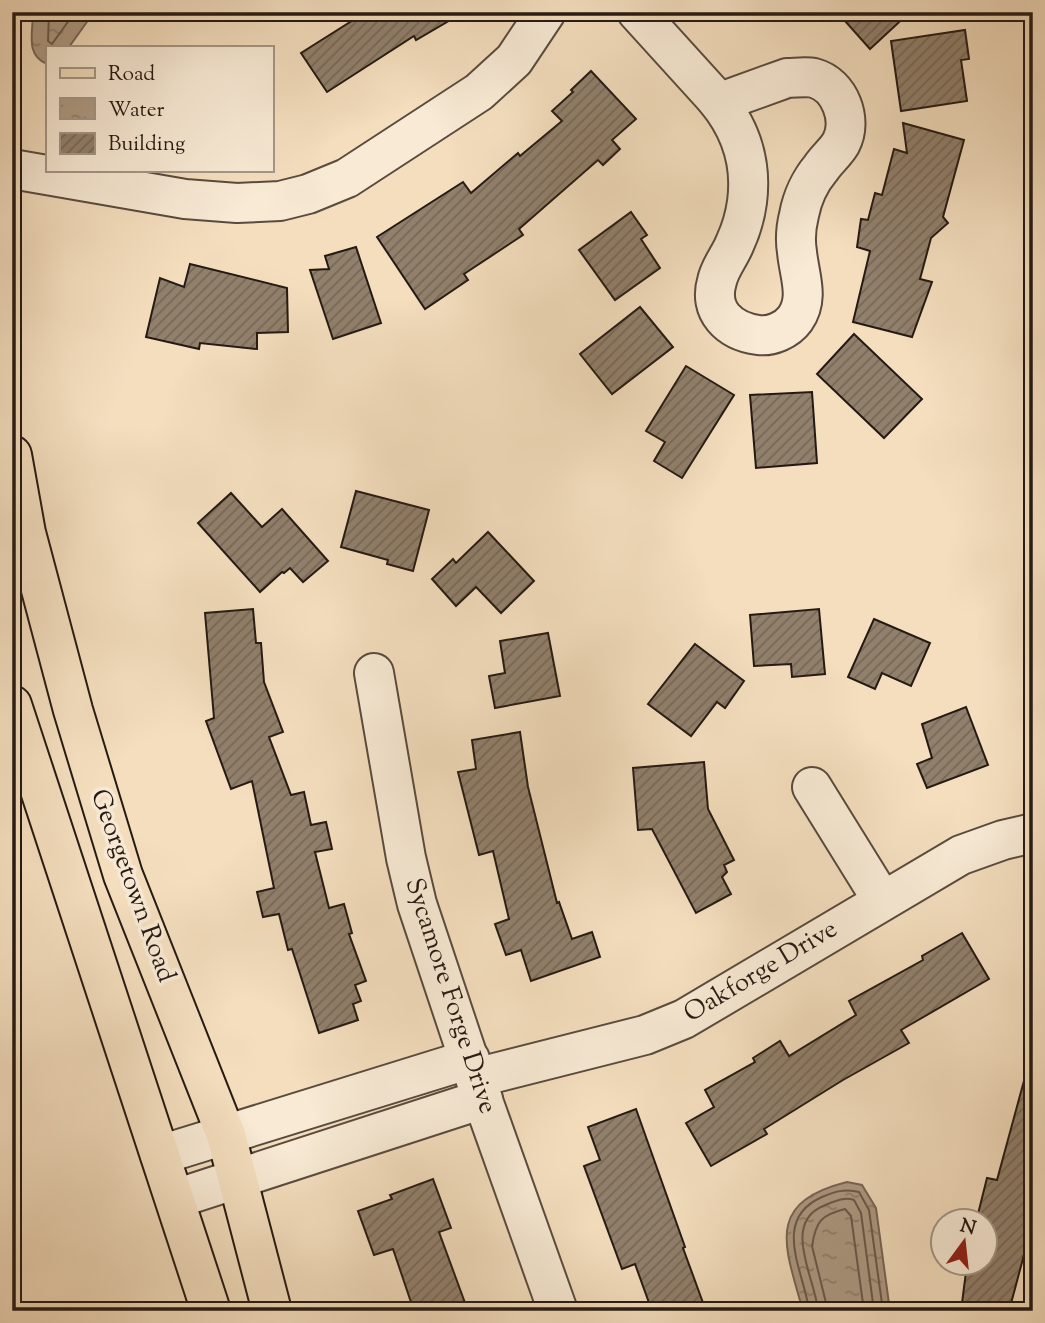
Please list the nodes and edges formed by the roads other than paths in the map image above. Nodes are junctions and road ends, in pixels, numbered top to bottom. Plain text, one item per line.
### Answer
1 (546, 12) edge
2 (638, 12) edge
3 (716, 99) junction
4 (12, 169) edge
5 (14, 472) edge
6 (374, 673) dead end
7 (12, 705) edge
8 (812, 787) dead end
9 (1033, 833) edge
10 (882, 900) junction
11 (476, 1079) junction
12 (226, 1135) junction
13 (160, 1155) junction
14 (237, 1179) junction
15 (175, 1199) junction
16 (211, 1311) edge
17 (272, 1311) edge
18 (558, 1311) edge

1 - 4 street
2 - 3 street
3 - 3 street
5 - 12 main road, Georgetown Road
6 - 11 street, Sycamore Forge Drive
7 - 13 main road, Georgetown Road
8 - 10 street
9 - 10 street, Oakforge Drive
10 - 11 street, Oakforge Drive
11 - 12 street, Oakforge Drive
11 - 14 street
11 - 18 street, Sycamore Forge Drive
12 - 13 street, Oakforge Drive
12 - 14 main road, Georgetown Road
13 - 15 main road, Georgetown Road
14 - 15 street
14 - 17 main road, Georgetown Road
15 - 16 main road, Georgetown Road

